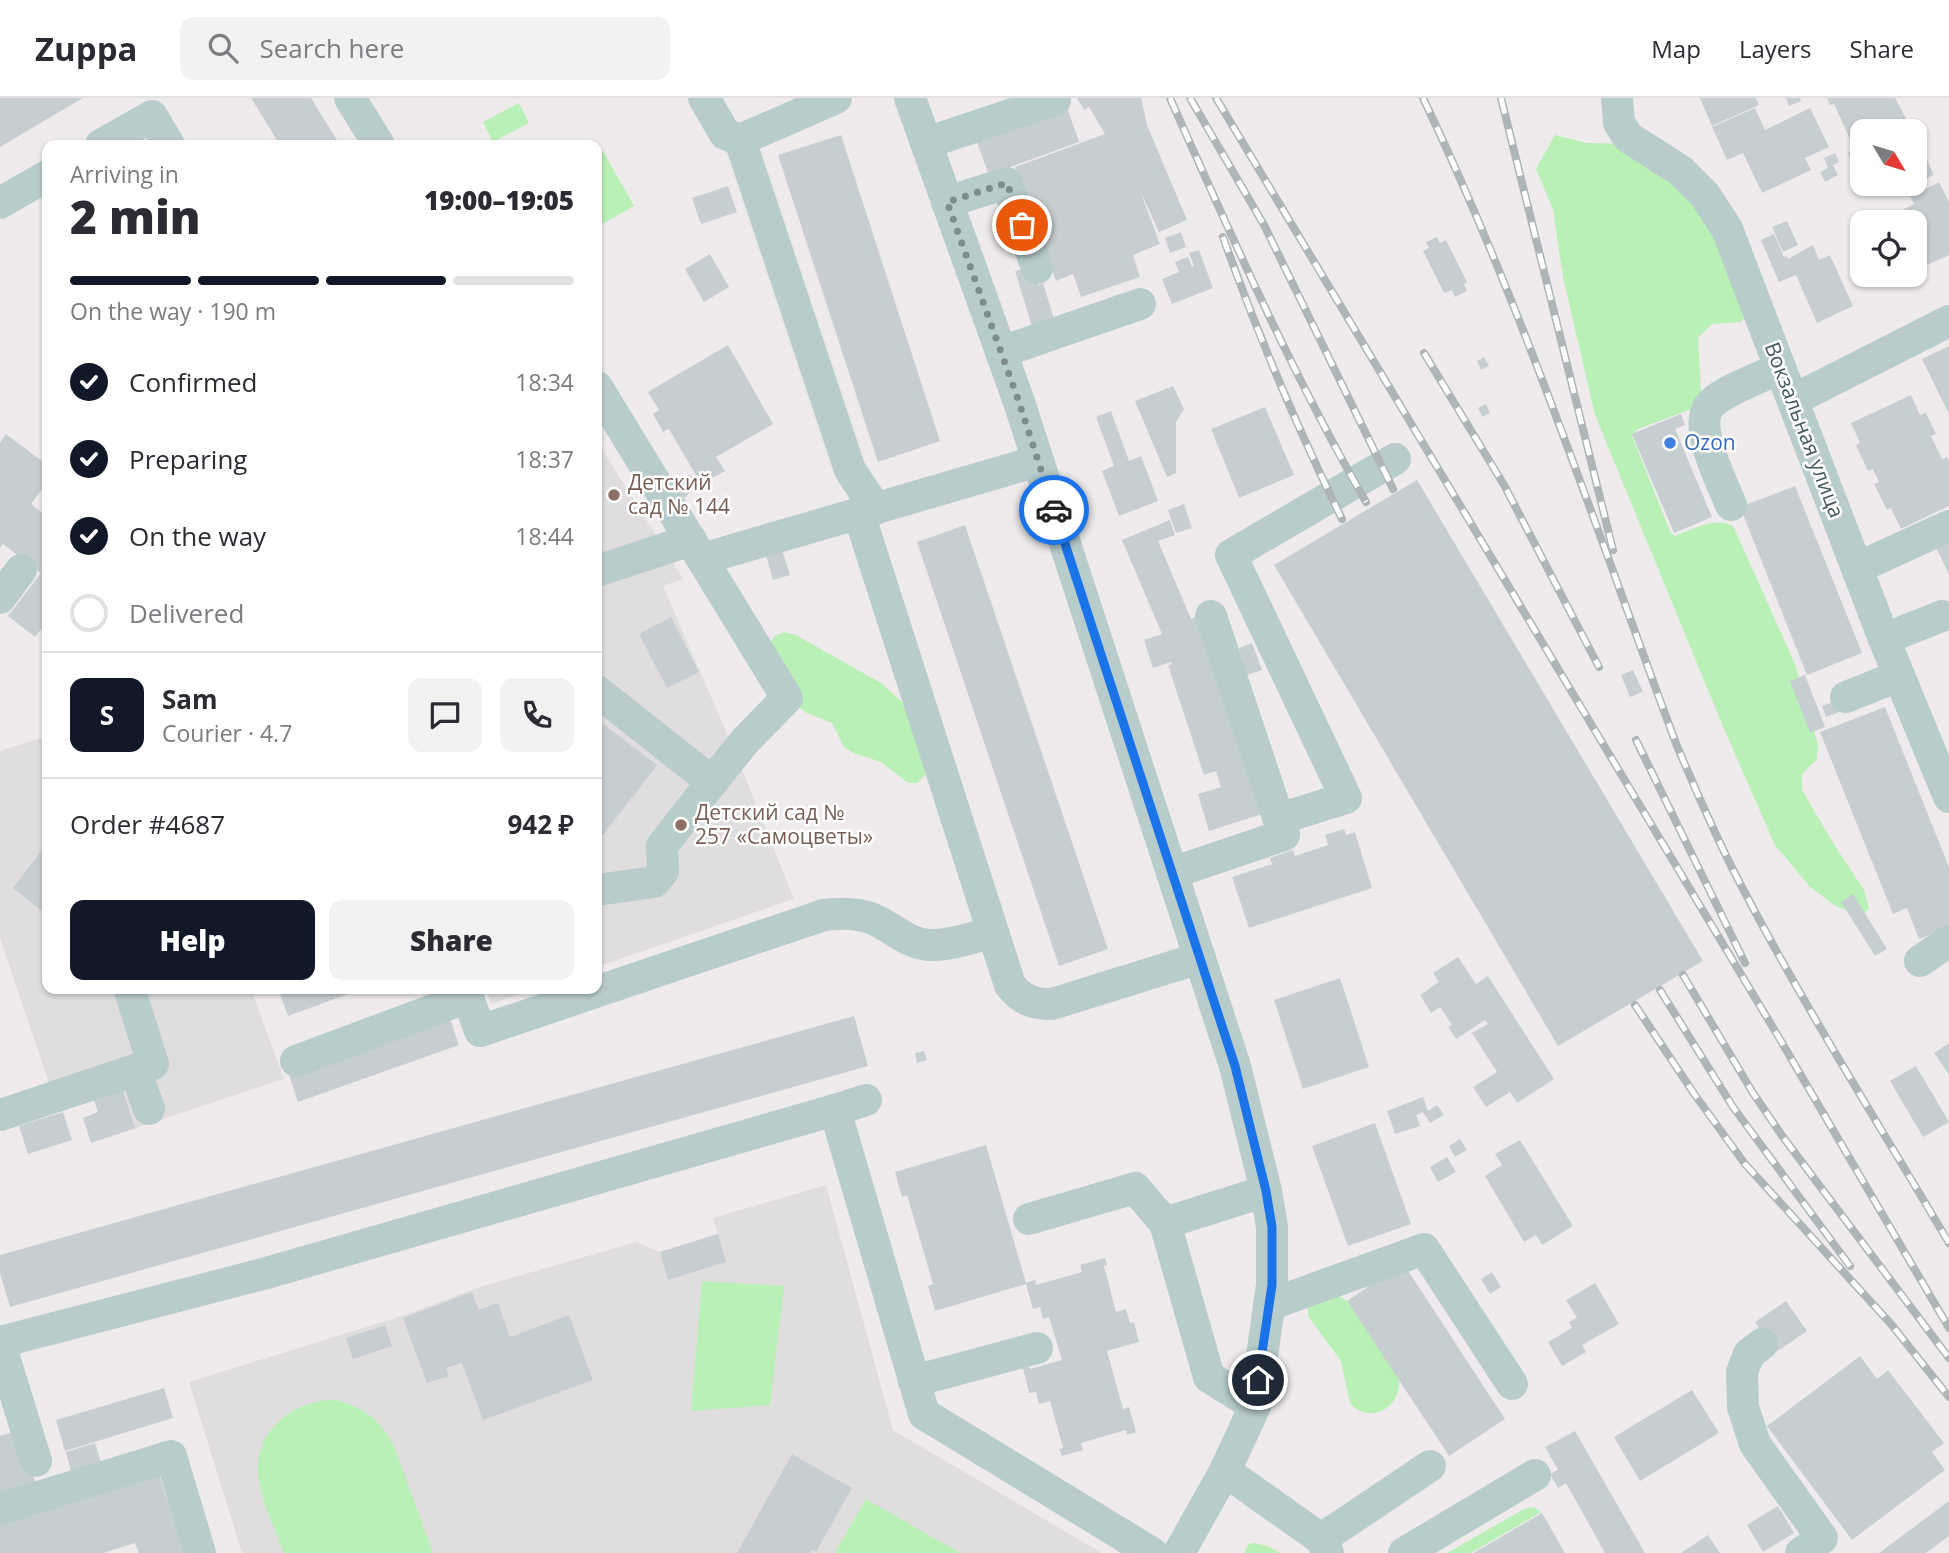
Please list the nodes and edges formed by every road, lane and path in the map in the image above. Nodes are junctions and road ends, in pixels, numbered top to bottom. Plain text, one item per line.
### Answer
1 (351, 98) edge
2 (704, 98) edge
3 (836, 98) edge
4 (910, 98) edge
5 (1617, 98) edge
6 (1055, 100) dead end
7 (110, 140) edge
8 (166, 140) edge
9 (376, 140) edge
10 (740, 140) junction
11 (926, 144) junction
12 (42, 179) edge
13 (0, 202) edge
14 (947, 202) junction
15 (1037, 268) dead end
16 (1140, 304) dead end
17 (1949, 321) edge
18 (1001, 352) junction
19 (1780, 368) junction
20 (602, 395) edge
21 (1793, 400) junction
22 (1395, 459) dead end
23 (1038, 461) junction
24 (1731, 505) dead end
25 (867, 511) junction
26 (1949, 526) edge
27 (697, 550) junction
28 (602, 565) edge
29 (1857, 568) junction
30 (21, 570) dead end
31 (0, 597) edge
32 (1211, 616) dead end
33 (1942, 616) dead end
34 (1884, 639) junction
35 (1899, 676) junction
36 (602, 695) edge
37 (1846, 697) dead end
38 (712, 782) junction
39 (1949, 797) edge
40 (1279, 819) junction
41 (1172, 873) junction
42 (602, 889) edge
43 (992, 932) junction
44 (1949, 941) edge
45 (1200, 958) junction
46 (1920, 961) dead end
47 (602, 990) edge
48 (131, 994) dead end
49 (464, 994) edge
50 (466, 994) edge
51 (590, 994) edge
52 (296, 1061) dead end
53 (135, 1070) junction
54 (866, 1100) dead end
55 (149, 1109) dead end
56 (835, 1110) junction
57 (0, 1115) edge
58 (1266, 1191) junction
59 (1029, 1219) dead end
60 (1165, 1223) junction
61 (1269, 1305) junction
62 (0, 1343) edge
63 (1762, 1344) dead end
64 (1037, 1348) dead end
65 (914, 1381) junction
66 (1512, 1384) dead end
67 (1255, 1406) junction
68 (36, 1461) dead end
69 (1430, 1466) dead end
70 (1225, 1471) junction
71 (1535, 1475) dead end
72 (0, 1509) edge
73 (1324, 1546) edge
74 (200, 1553) edge
75 (1152, 1553) edge
76 (1179, 1553) edge
77 (1404, 1553) edge
78 (1801, 1553) edge

1 - 9 street
2 - 10 street
3 - 10 street
4 - 11 street
5 - 19 street, Вокзальная улица
6 - 11 street
7 - 8 street
10 - 25 street
11 - 14 street
12 - 13 street
14 - 15 street
14 - 18 street
16 - 18 street
17 - 21 street
18 - 23 street
19 - 21 street, Вокзальная улица
19 - 24 street
20 - 27 street
21 - 29 street, Вокзальная улица
22 - 40 street
23 - 25 street
23 - 41 street
25 - 27 street
25 - 43 street
26 - 29 street
27 - 28 street
27 - 38 street
29 - 34 street, Вокзальная улица
30 - 31 street
32 - 40 street
33 - 34 street
34 - 35 street, Вокзальная улица
35 - 37 street
35 - 39 street, Вокзальная улица
36 - 38 street
38 - 42 street
40 - 41 street
41 - 45 street
43 - 45 street
43 - 47 street
44 - 46 street
45 - 58 street
48 - 53 street
49 - 52 street
50 - 51 street
53 - 55 street
53 - 57 street
54 - 56 street
56 - 62 street
56 - 65 street
58 - 60 street
58 - 61 street
59 - 60 street
60 - 67 street
61 - 66 street
61 - 67 street
62 - 68 street
63 - 78 street
64 - 65 street
65 - 75 street
67 - 70 street
69 - 73 street
70 - 73 street
70 - 76 street
71 - 77 street
72 - 74 street

